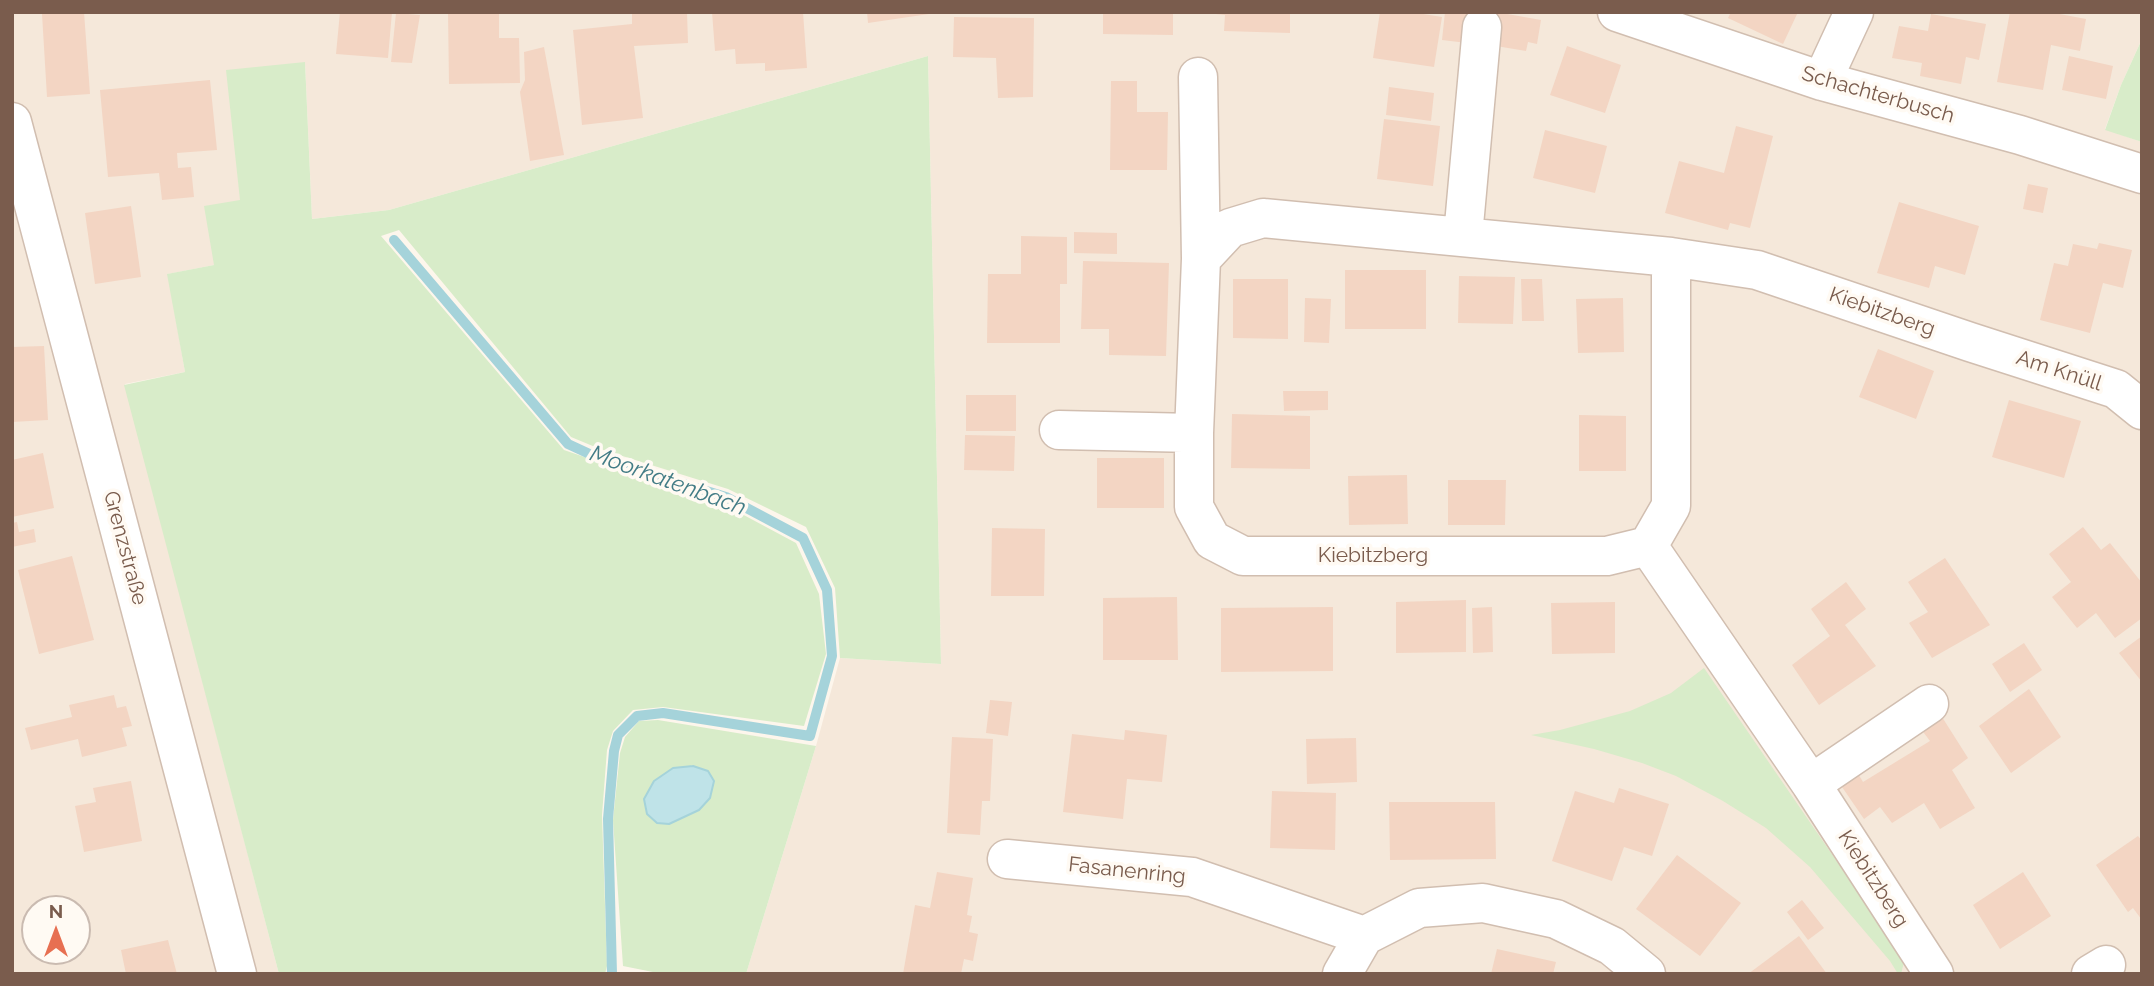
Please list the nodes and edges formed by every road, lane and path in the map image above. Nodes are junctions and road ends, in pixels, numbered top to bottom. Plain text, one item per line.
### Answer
1 (1617, 12) edge
2 (1854, 12) edge
3 (1482, 27) dead end
4 (1198, 77) dead end
5 (1822, 81) junction
6 (12, 122) edge
7 (2142, 174) edge
8 (1463, 236) junction
9 (1671, 257) junction
10 (1201, 259) junction
11 (1970, 342) joint
12 (2142, 410) edge
13 (1059, 430) dead end
14 (1194, 433) junction
15 (1648, 546) junction
16 (1929, 704) dead end
17 (1811, 784) junction
18 (1007, 859) dead end
19 (1364, 936) junction
20 (237, 974) edge
21 (1342, 974) edge
22 (1646, 974) edge
23 (1934, 974) edge

1 - 5 street, Schachterbusch
2 - 5 street
3 - 8 street
4 - 10 street, Kiebitzberg
5 - 7 street, Schachterbusch
6 - 20 street, Grenzstraße
8 - 9 street, Kiebitzberg
8 - 10 street, Kiebitzberg
9 - 11 street, Kiebitzberg
9 - 15 street
10 - 14 street, Kiebitzberg
11 - 12 street, Am Knüll
13 - 14 street
14 - 15 street, Kiebitzberg
15 - 17 street, Kiebitzberg
16 - 17 street
17 - 23 street, Kiebitzberg
18 - 19 street, Fasanenring
19 - 21 street
19 - 22 street

